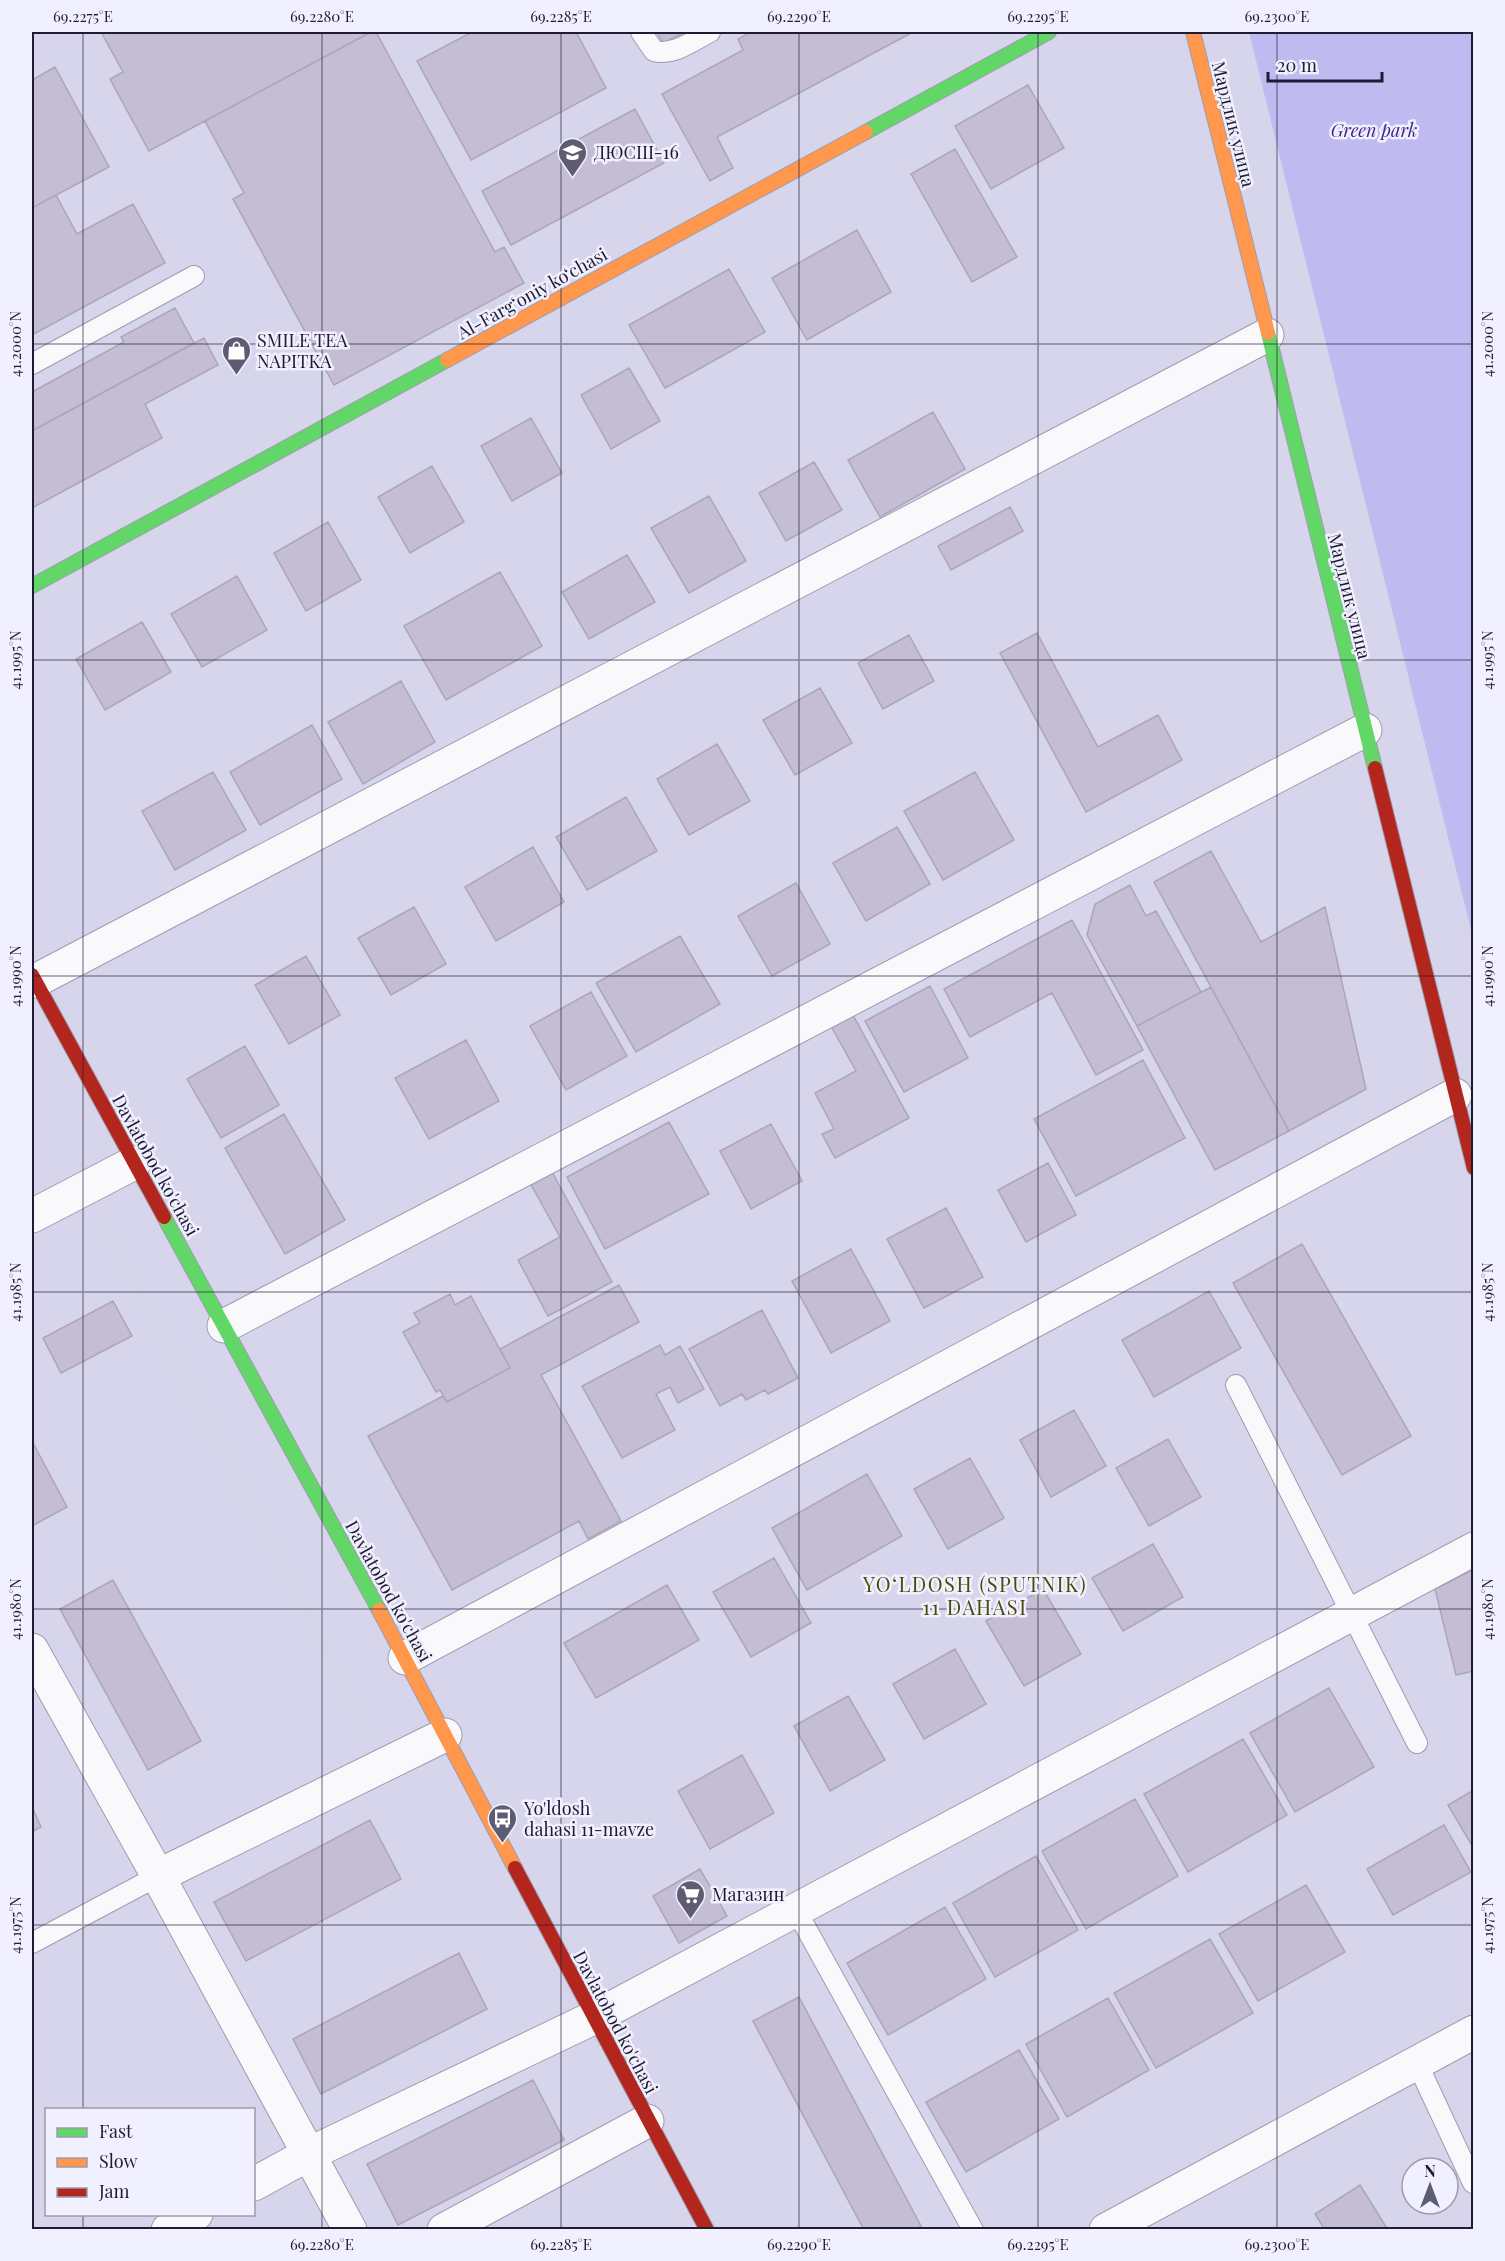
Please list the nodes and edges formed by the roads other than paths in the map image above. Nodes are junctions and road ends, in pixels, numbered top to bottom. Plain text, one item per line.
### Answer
1 (641, 32) edge
2 (710, 32) edge
3 (1049, 32) edge
4 (1192, 32) edge
5 (194, 276) dead end
6 (1267, 335) junction
7 (32, 364) edge
8 (32, 586) edge
9 (1365, 730) junction
10 (33, 978) edge
11 (1455, 1095) junction
12 (134, 1163) junction
13 (1473, 1168) edge
14 (32, 1216) edge
15 (224, 1326) junction
16 (1236, 1385) dead end
17 (1473, 1549) edge
18 (1353, 1614) junction
19 (32, 1650) edge
20 (405, 1658) junction
21 (446, 1735) junction
22 (1417, 1743) dead end
23 (158, 1876) junction
24 (796, 1910) junction
25 (32, 1943) edge
26 (593, 2018) junction
27 (1473, 2032) edge
28 (1417, 2062) junction
29 (647, 2121) junction
30 (309, 2154) junction
31 (255, 2183) edge
32 (1473, 2183) edge
33 (192, 2216) edge
34 (168, 2229) edge
35 (350, 2229) edge
36 (444, 2229) edge
37 (707, 2229) edge
38 (973, 2229) edge
39 (1106, 2229) edge

1 - 2 lane
3 - 8 street, Al-Farg‘oniy ko‘chasi
4 - 6 street, Мардлик улица
5 - 7 lane
6 - 9 street, Мардлик улица
6 - 10 street
9 - 11 street, Мардлик улица
9 - 15 street
10 - 12 street, Davlatobod ko'chasi
11 - 13 street, Мардлик улица
11 - 20 street
12 - 14 street
12 - 15 street, Davlatobod ko'chasi
15 - 20 street, Davlatobod ko'chasi
16 - 18 lane
17 - 18 street
18 - 22 lane
18 - 24 street
19 - 23 street
20 - 21 street, Davlatobod ko'chasi
21 - 23 street
21 - 26 street, Davlatobod ko'chasi
23 - 25 lane
23 - 30 street
24 - 26 street
24 - 38 lane
26 - 29 street, Davlatobod ko'chasi
26 - 30 street
27 - 28 street
28 - 32 lane
28 - 39 street
29 - 36 street
29 - 37 street, Davlatobod ko'chasi
30 - 31 street
30 - 35 street
33 - 34 street

